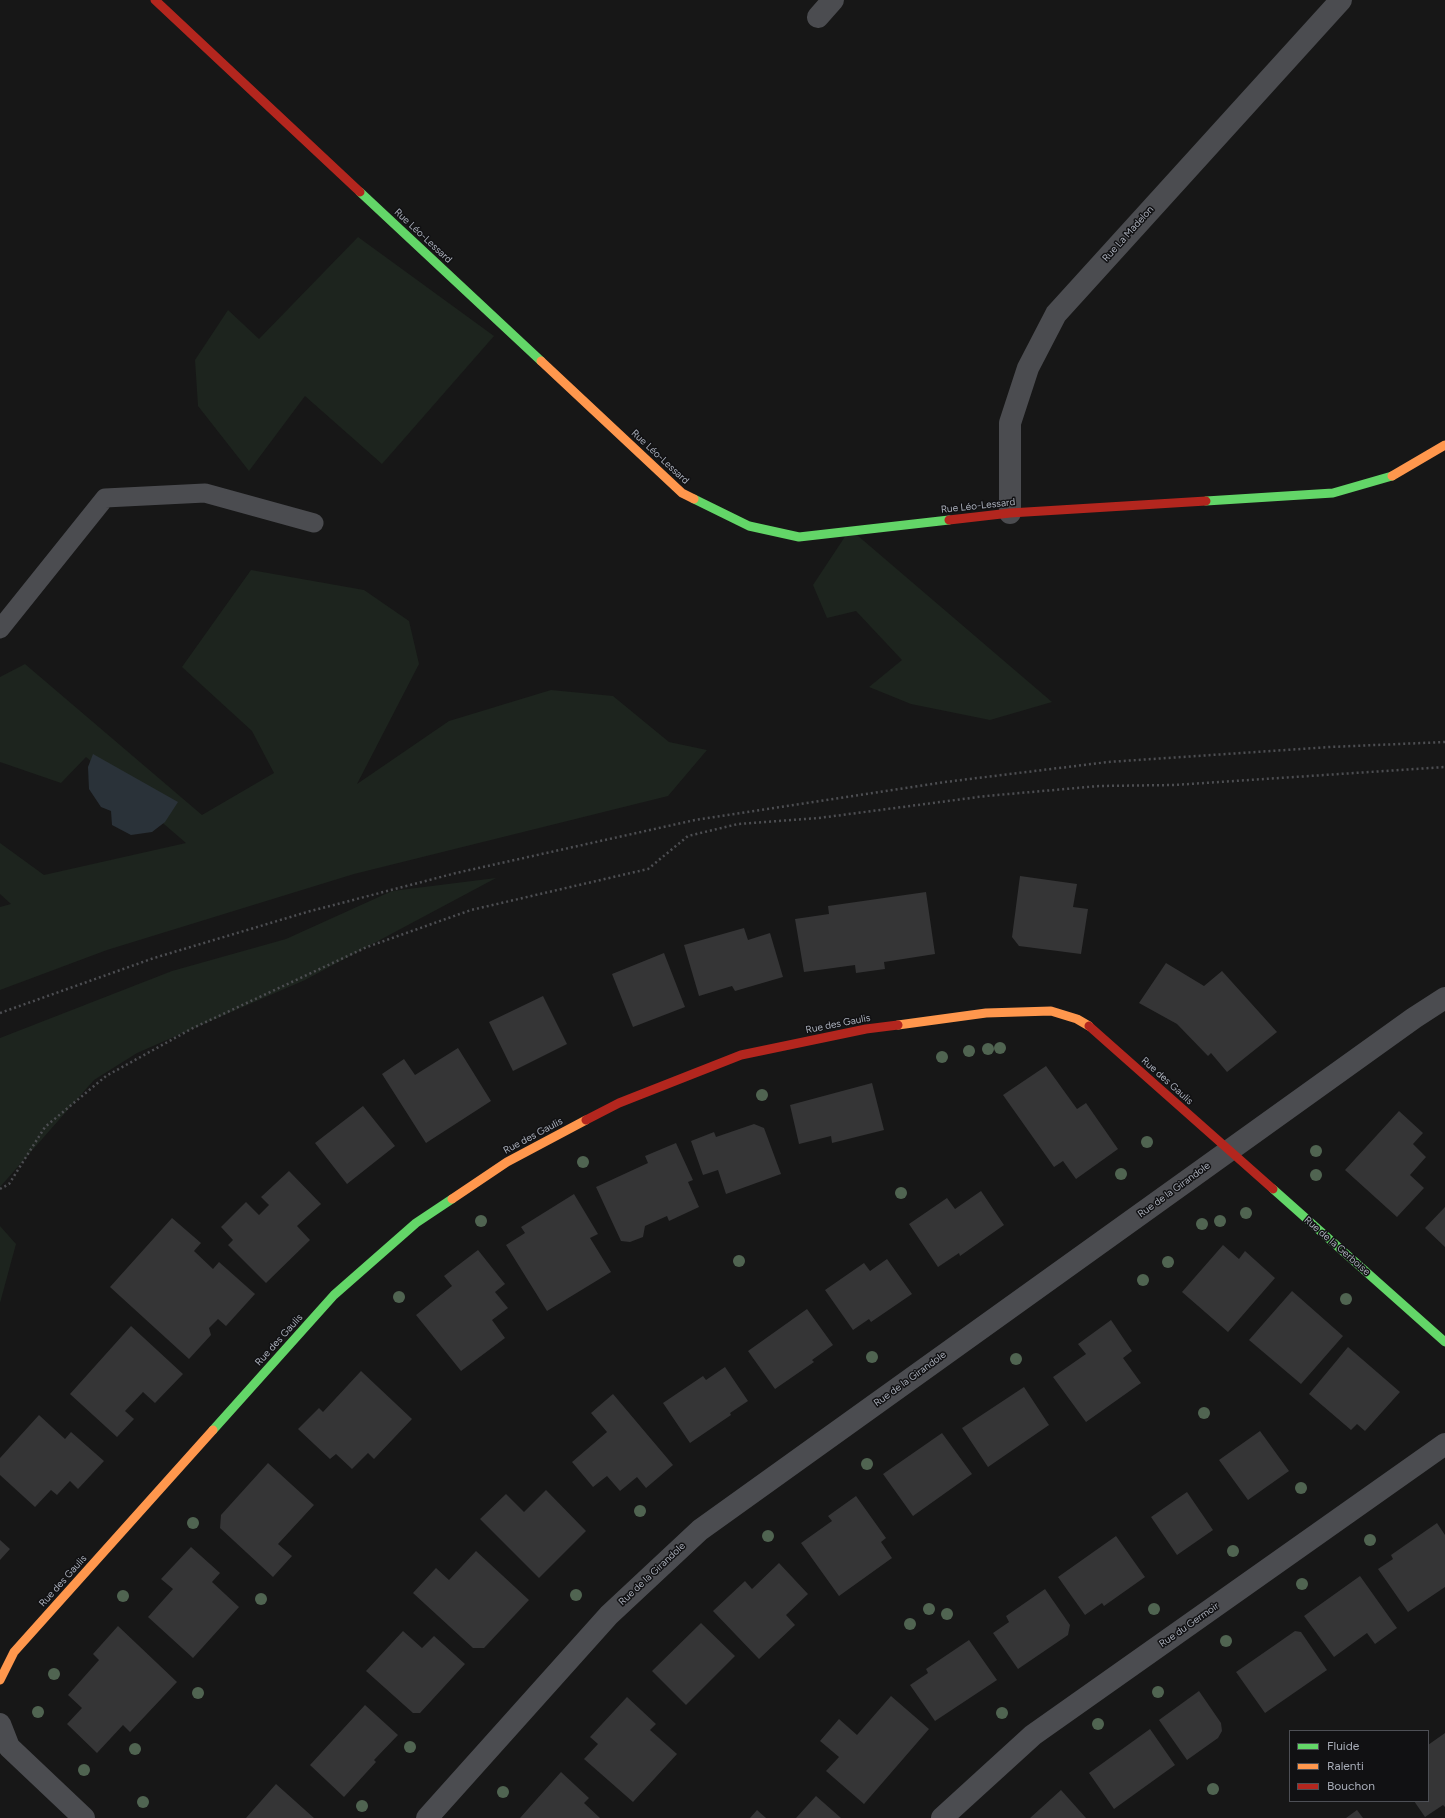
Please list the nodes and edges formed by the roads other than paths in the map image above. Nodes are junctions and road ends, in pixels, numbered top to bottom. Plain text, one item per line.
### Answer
1 (155, 0) edge
2 (833, 0) edge
3 (1342, 0) edge
4 (818, 17) dead end
5 (1445, 445) edge
6 (1010, 513) junction
7 (314, 523) dead end
8 (0, 629) edge
9 (1445, 998) edge
10 (1229, 1151) junction
11 (1445, 1342) edge
12 (1445, 1444) edge
13 (0, 1680) edge
14 (0, 1724) edge
15 (84, 1818) edge
16 (427, 1818) edge
17 (942, 1818) edge

1 - 6 street, Rue Léo-Lessard
2 - 4 street
3 - 6 street, Rue La Madelon
5 - 6 street, Rue Léo-Lessard
7 - 8 lane
9 - 10 street, Rue de la Girandole
10 - 11 street, Rue de la Gerboise
10 - 13 street, Rue des Gaulis
10 - 16 street, Rue de la Girandole
12 - 17 street, Rue du Germoir
14 - 15 street

